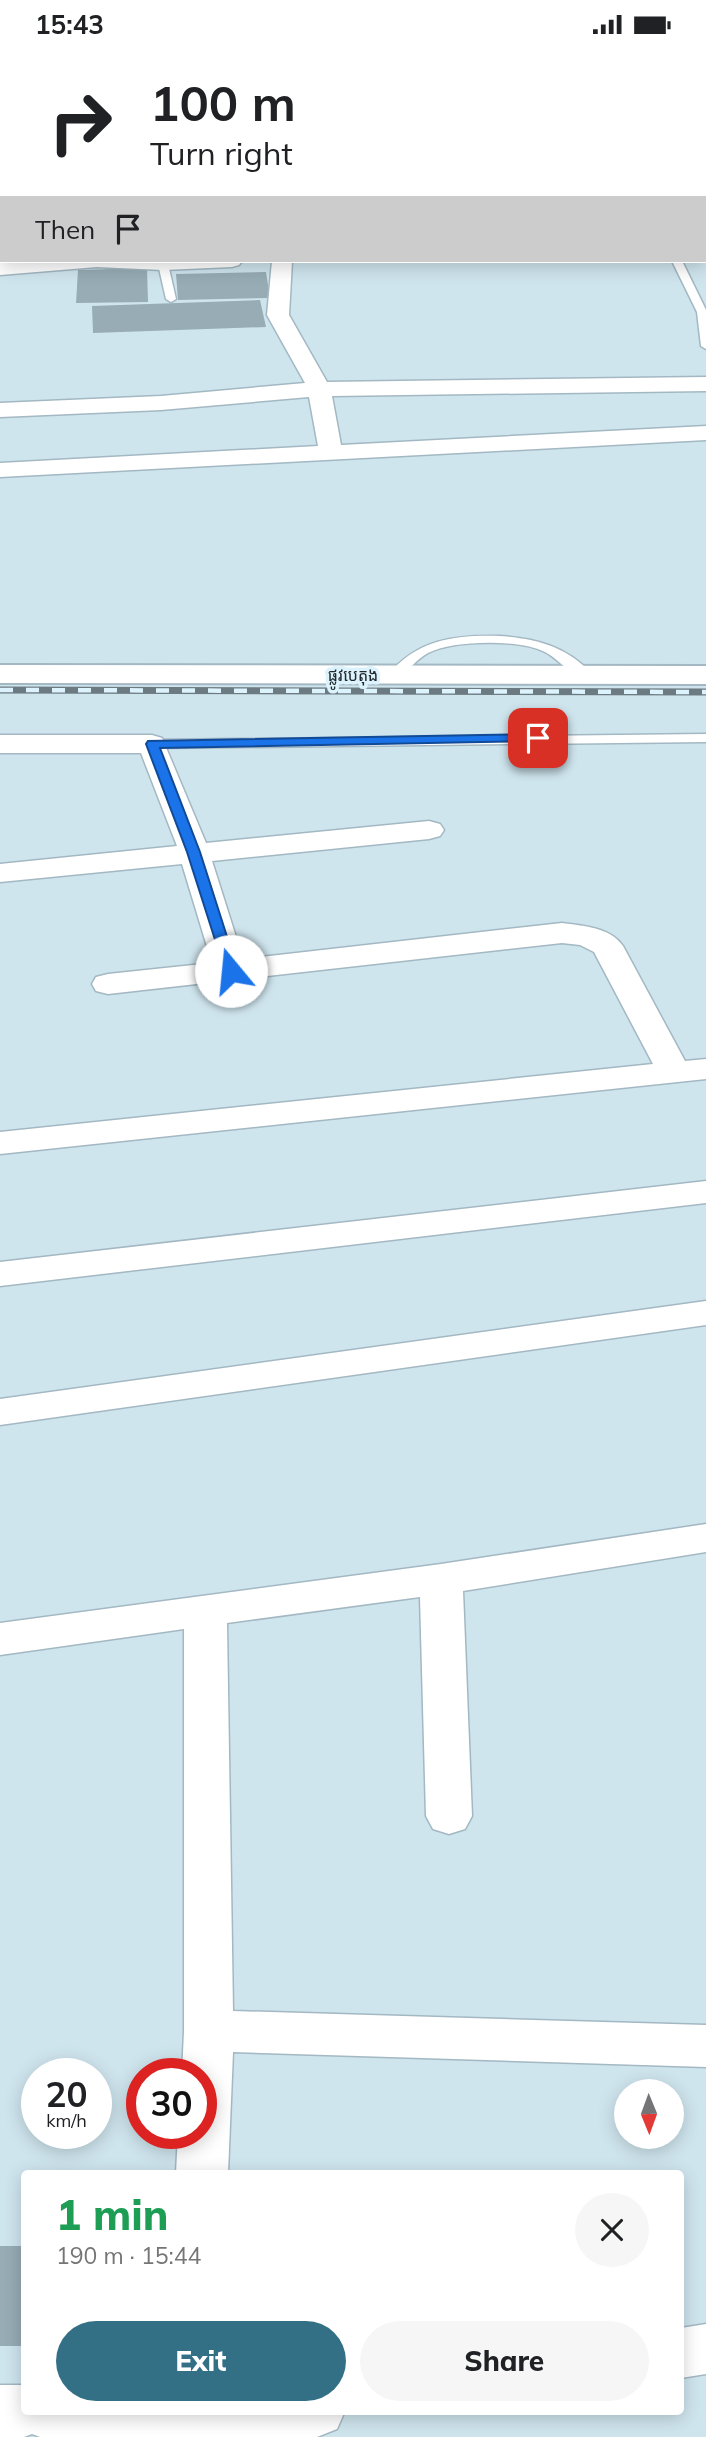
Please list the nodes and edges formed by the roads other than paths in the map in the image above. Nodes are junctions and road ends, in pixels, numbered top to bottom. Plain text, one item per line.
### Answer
1 (73, 263) edge
2 (141, 263) edge
3 (186, 263) edge
4 (282, 263) edge
5 (678, 263) edge
6 (163, 264) junction
7 (0, 269) edge
8 (171, 299) dead end
9 (706, 347) edge
10 (706, 384) edge
11 (319, 389) junction
12 (0, 410) edge
13 (706, 433) edge
14 (331, 453) junction
15 (0, 470) edge
16 (0, 674) edge
17 (706, 675) edge
18 (706, 738) edge
19 (0, 744) edge
20 (152, 744) junction
21 (429, 829) dead end
22 (194, 852) junction
23 (0, 873) edge
24 (231, 971) junction
25 (108, 984) dead end
26 (690, 1071) edge
27 (0, 1143) edge
28 (706, 1192) edge
29 (0, 1275) edge
30 (706, 1313) edge
31 (0, 1412) edge
32 (706, 1538) edge
33 (441, 1579) junction
34 (205, 1612) junction
35 (0, 1639) edge
36 (449, 1816) dead end
37 (209, 2031) junction
38 (706, 2046) edge
39 (202, 2170) edge
40 (706, 2349) edge
41 (684, 2353) edge
42 (0, 2411) edge
43 (21, 2411) edge
44 (108, 2415) edge
45 (293, 2415) edge
46 (245, 2423) junction
47 (159, 2437) edge

1 - 7 street
2 - 6 street
3 - 6 street
4 - 11 street
5 - 9 lane
6 - 8 lane
10 - 11 street
11 - 12 street
11 - 14 street
13 - 14 street
14 - 15 street
16 - 17 main road, ផ្លូវបេតុង
18 - 20 lane
19 - 20 street
20 - 22 street
21 - 22 street
22 - 23 street
22 - 24 street
24 - 25 street
24 - 26 street
26 - 27 street
28 - 29 street
30 - 31 street
32 - 33 street
33 - 34 street
33 - 36 street
34 - 35 street
34 - 37 street
37 - 38 street
37 - 39 street
40 - 41 street
42 - 43 street
44 - 46 street
45 - 46 street
46 - 47 street

